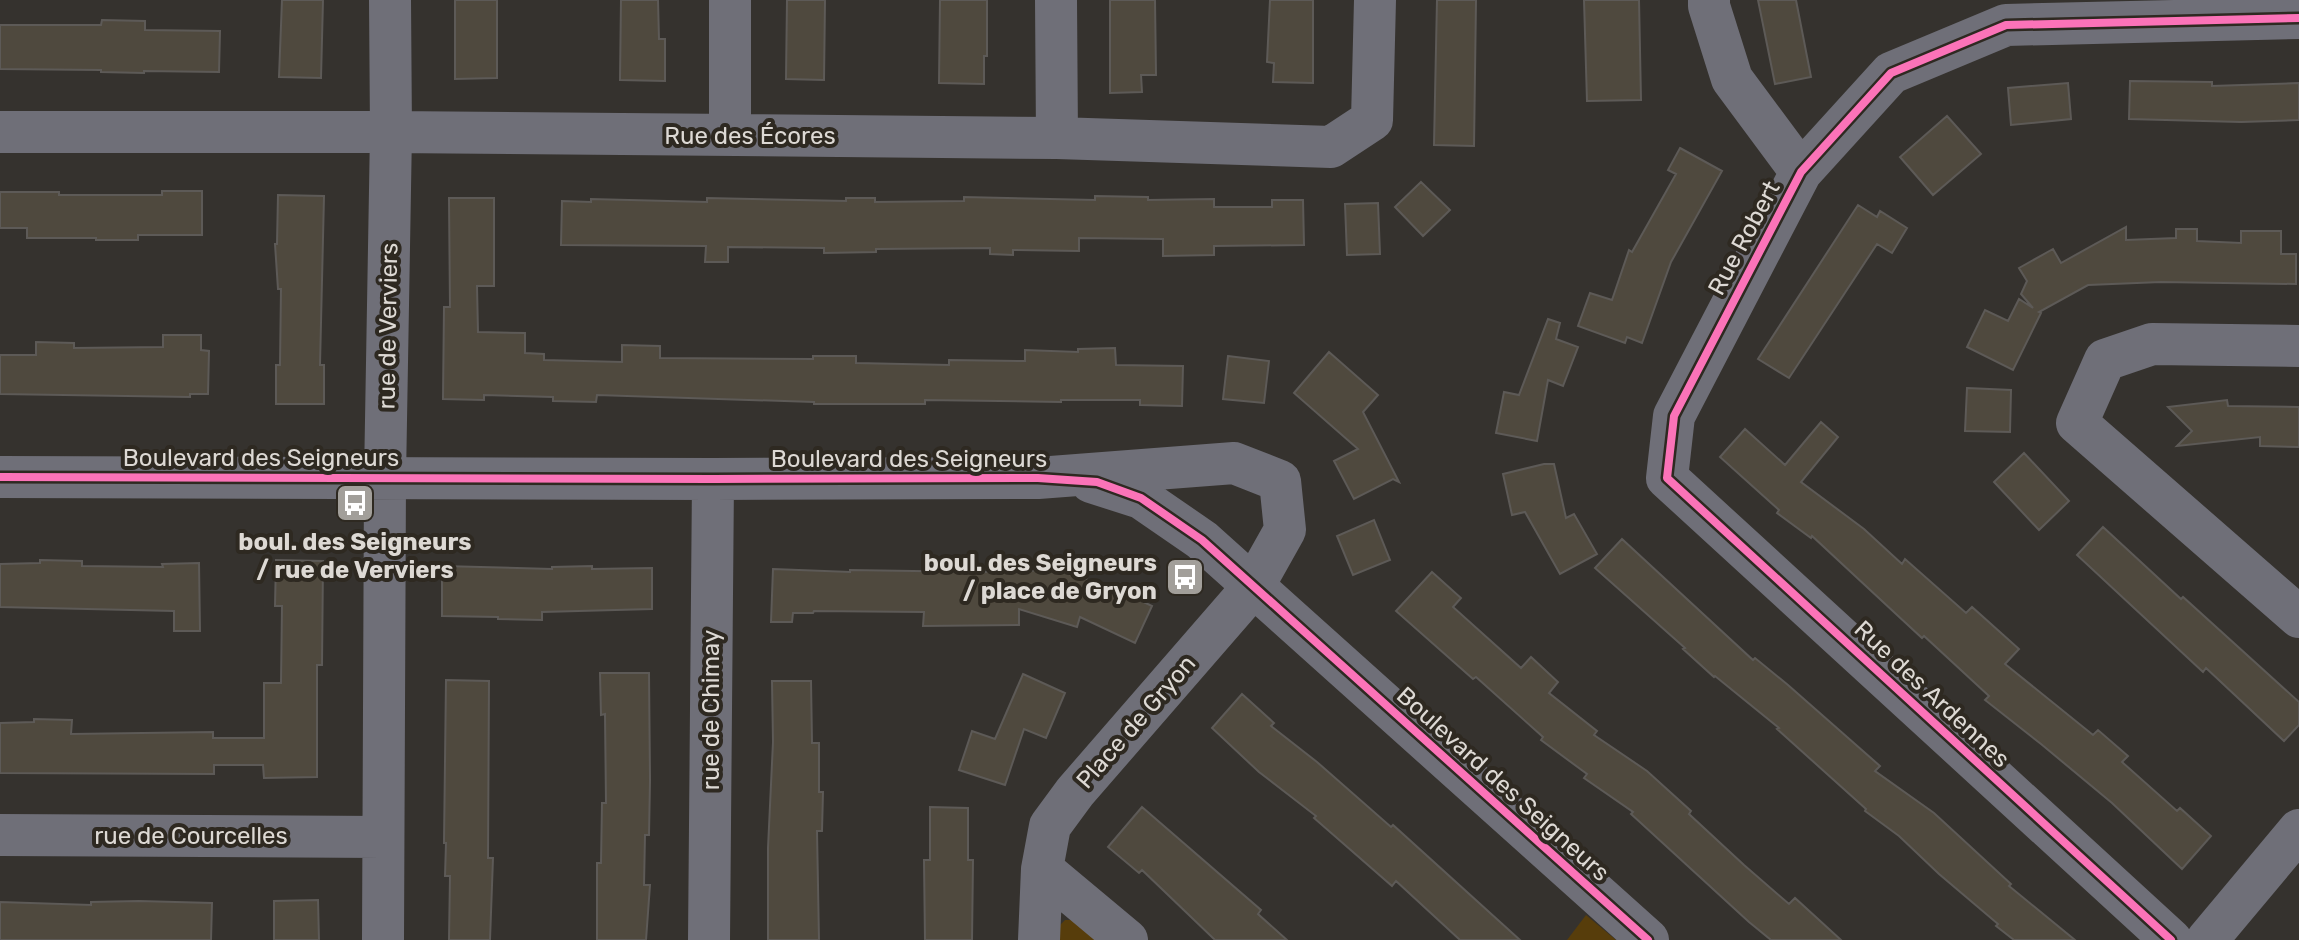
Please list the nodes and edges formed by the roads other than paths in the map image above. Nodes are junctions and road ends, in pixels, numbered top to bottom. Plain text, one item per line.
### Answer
1 (390, 0) edge
2 (730, 0) edge
3 (1056, 0) edge
4 (1375, 0) edge
5 (1709, 0) edge
6 (2299, 18) edge
7 (0, 132) edge
8 (391, 132) junction
9 (730, 135) junction
10 (1057, 138) junction
11 (1801, 172) junction
12 (2299, 346) edge
13 (0, 477) edge
14 (385, 478) junction
15 (1038, 478) junction
16 (1667, 478) joint
17 (713, 479) junction
18 (1253, 587) junction
19 (2299, 617) edge
20 (2299, 830) edge
21 (0, 835) edge
22 (382, 837) junction
23 (1042, 869) junction
24 (383, 940) edge
25 (709, 940) edge
26 (1039, 940) edge
27 (1127, 940) edge
28 (1648, 940) edge
29 (2171, 940) edge
30 (2207, 940) edge

1 - 8 street, rue de Verviers
2 - 9 street
3 - 10 street
4 - 10 street, Rue des Écores
5 - 11 street
6 - 11 street, Rue Robert
7 - 8 street, Rue des Écores
8 - 9 street, Rue des Écores
8 - 14 street, rue de Verviers
9 - 10 street, Rue des Écores
11 - 16 street, Rue Robert
12 - 19 street
13 - 14 street, Boulevard des Seigneurs
14 - 17 street, Boulevard des Seigneurs
14 - 22 street, rue de Verviers
15 - 17 street, Boulevard des Seigneurs
15 - 18 street, Boulevard des Seigneurs
15 - 18 street, Boulevard des Seigneurs
16 - 29 street, Rue des Ardennes
17 - 25 street, rue de Chimay
18 - 23 street, Place de Gryon
18 - 28 street, Boulevard des Seigneurs
20 - 30 street
21 - 22 street, rue de Courcelles
22 - 24 street, rue de Verviers
23 - 26 street, Place de Gryon
23 - 27 street

